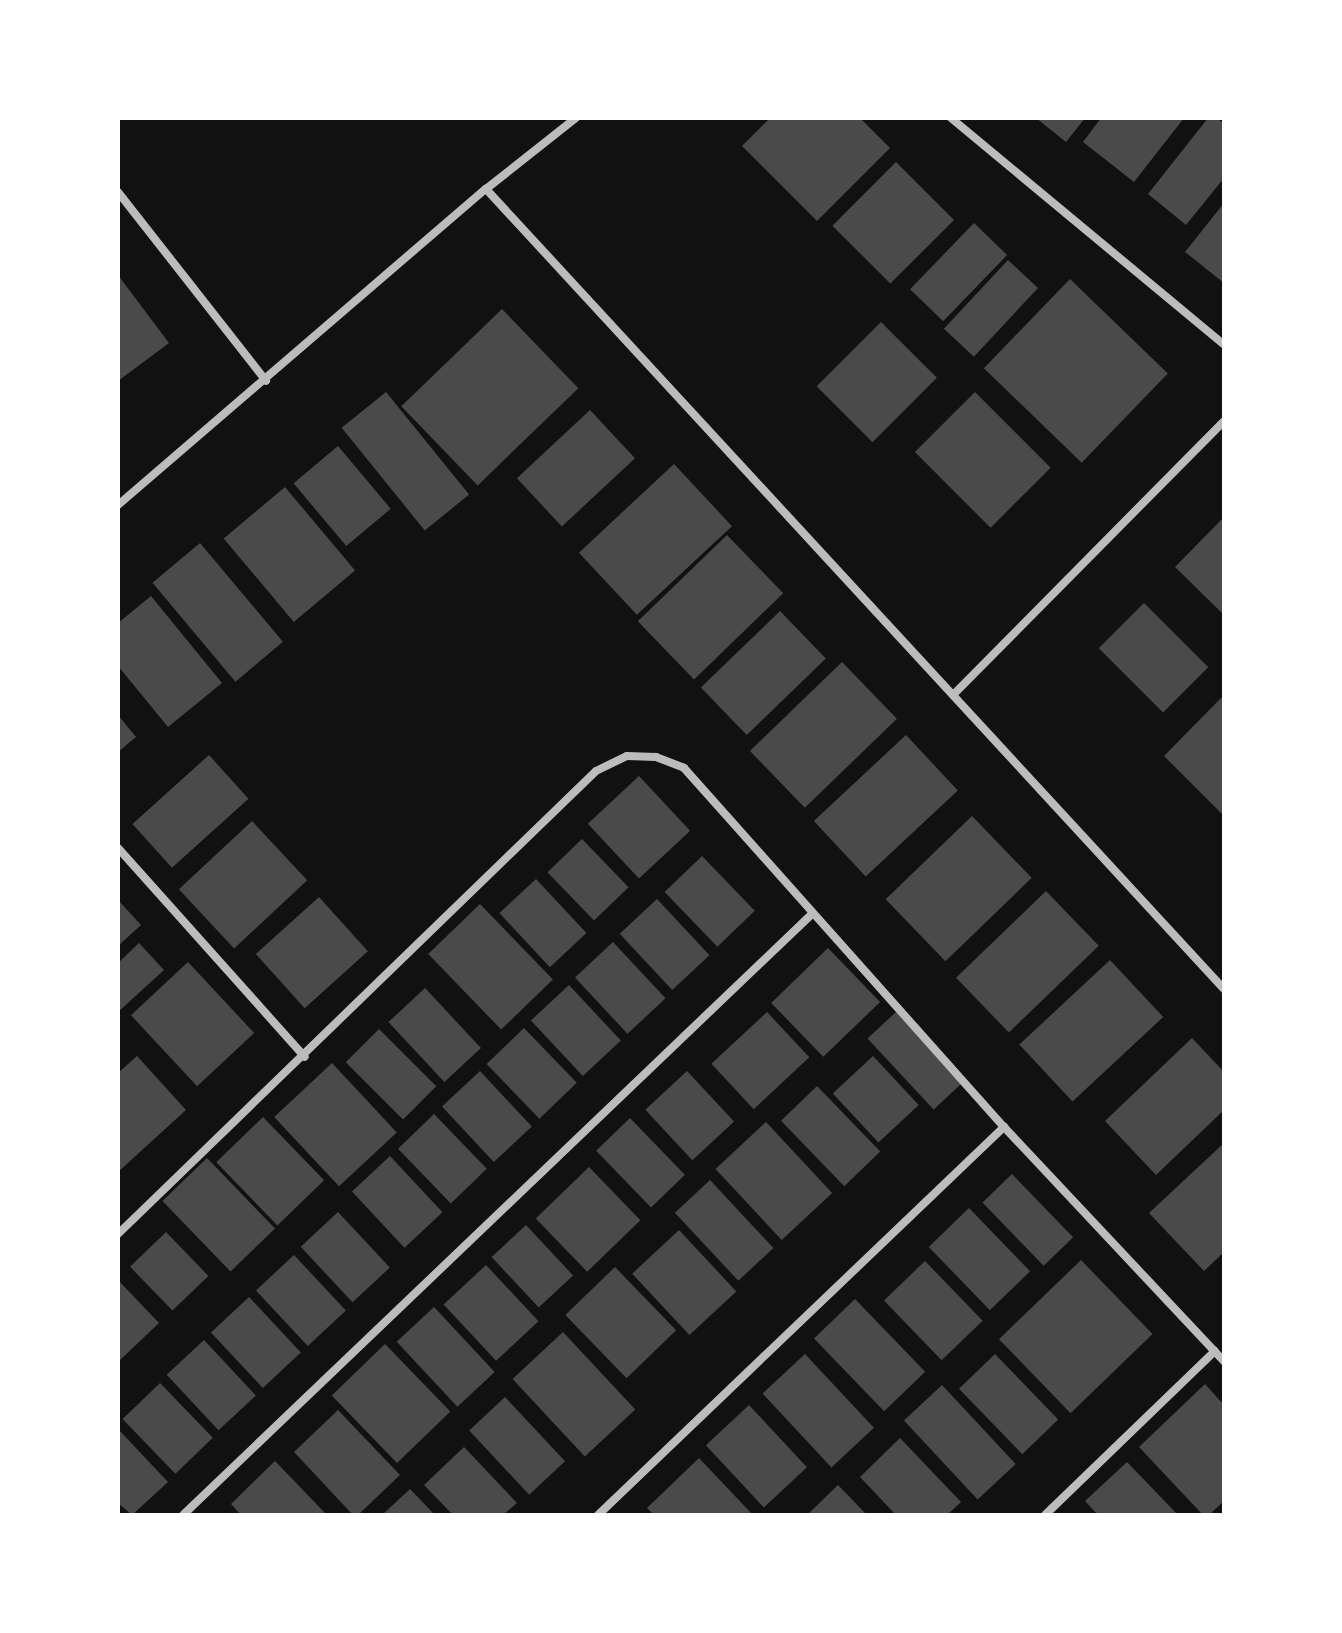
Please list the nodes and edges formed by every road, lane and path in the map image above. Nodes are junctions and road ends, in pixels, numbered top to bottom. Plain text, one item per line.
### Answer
1 (576, 118) edge
2 (951, 118) edge
3 (486, 189) junction
4 (118, 192) edge
5 (1224, 345) edge
6 (266, 381) junction
7 (1224, 421) edge
8 (118, 505) edge
9 (953, 695) junction
10 (118, 848) edge
11 (813, 913) junction
12 (1224, 989) edge
13 (305, 1057) junction
14 (1004, 1127) junction
15 (118, 1234) edge
16 (1215, 1351) junction
17 (1224, 1361) edge
18 (183, 1515) edge
19 (598, 1515) edge
20 (1045, 1515) edge

1 - 3 street
2 - 5 street
3 - 6 street
3 - 9 street
4 - 6 street
6 - 8 street
7 - 9 street
9 - 12 street
10 - 13 street
11 - 13 street
11 - 14 street
11 - 18 street
13 - 15 street
14 - 16 street
14 - 19 street
16 - 17 street
16 - 20 street

